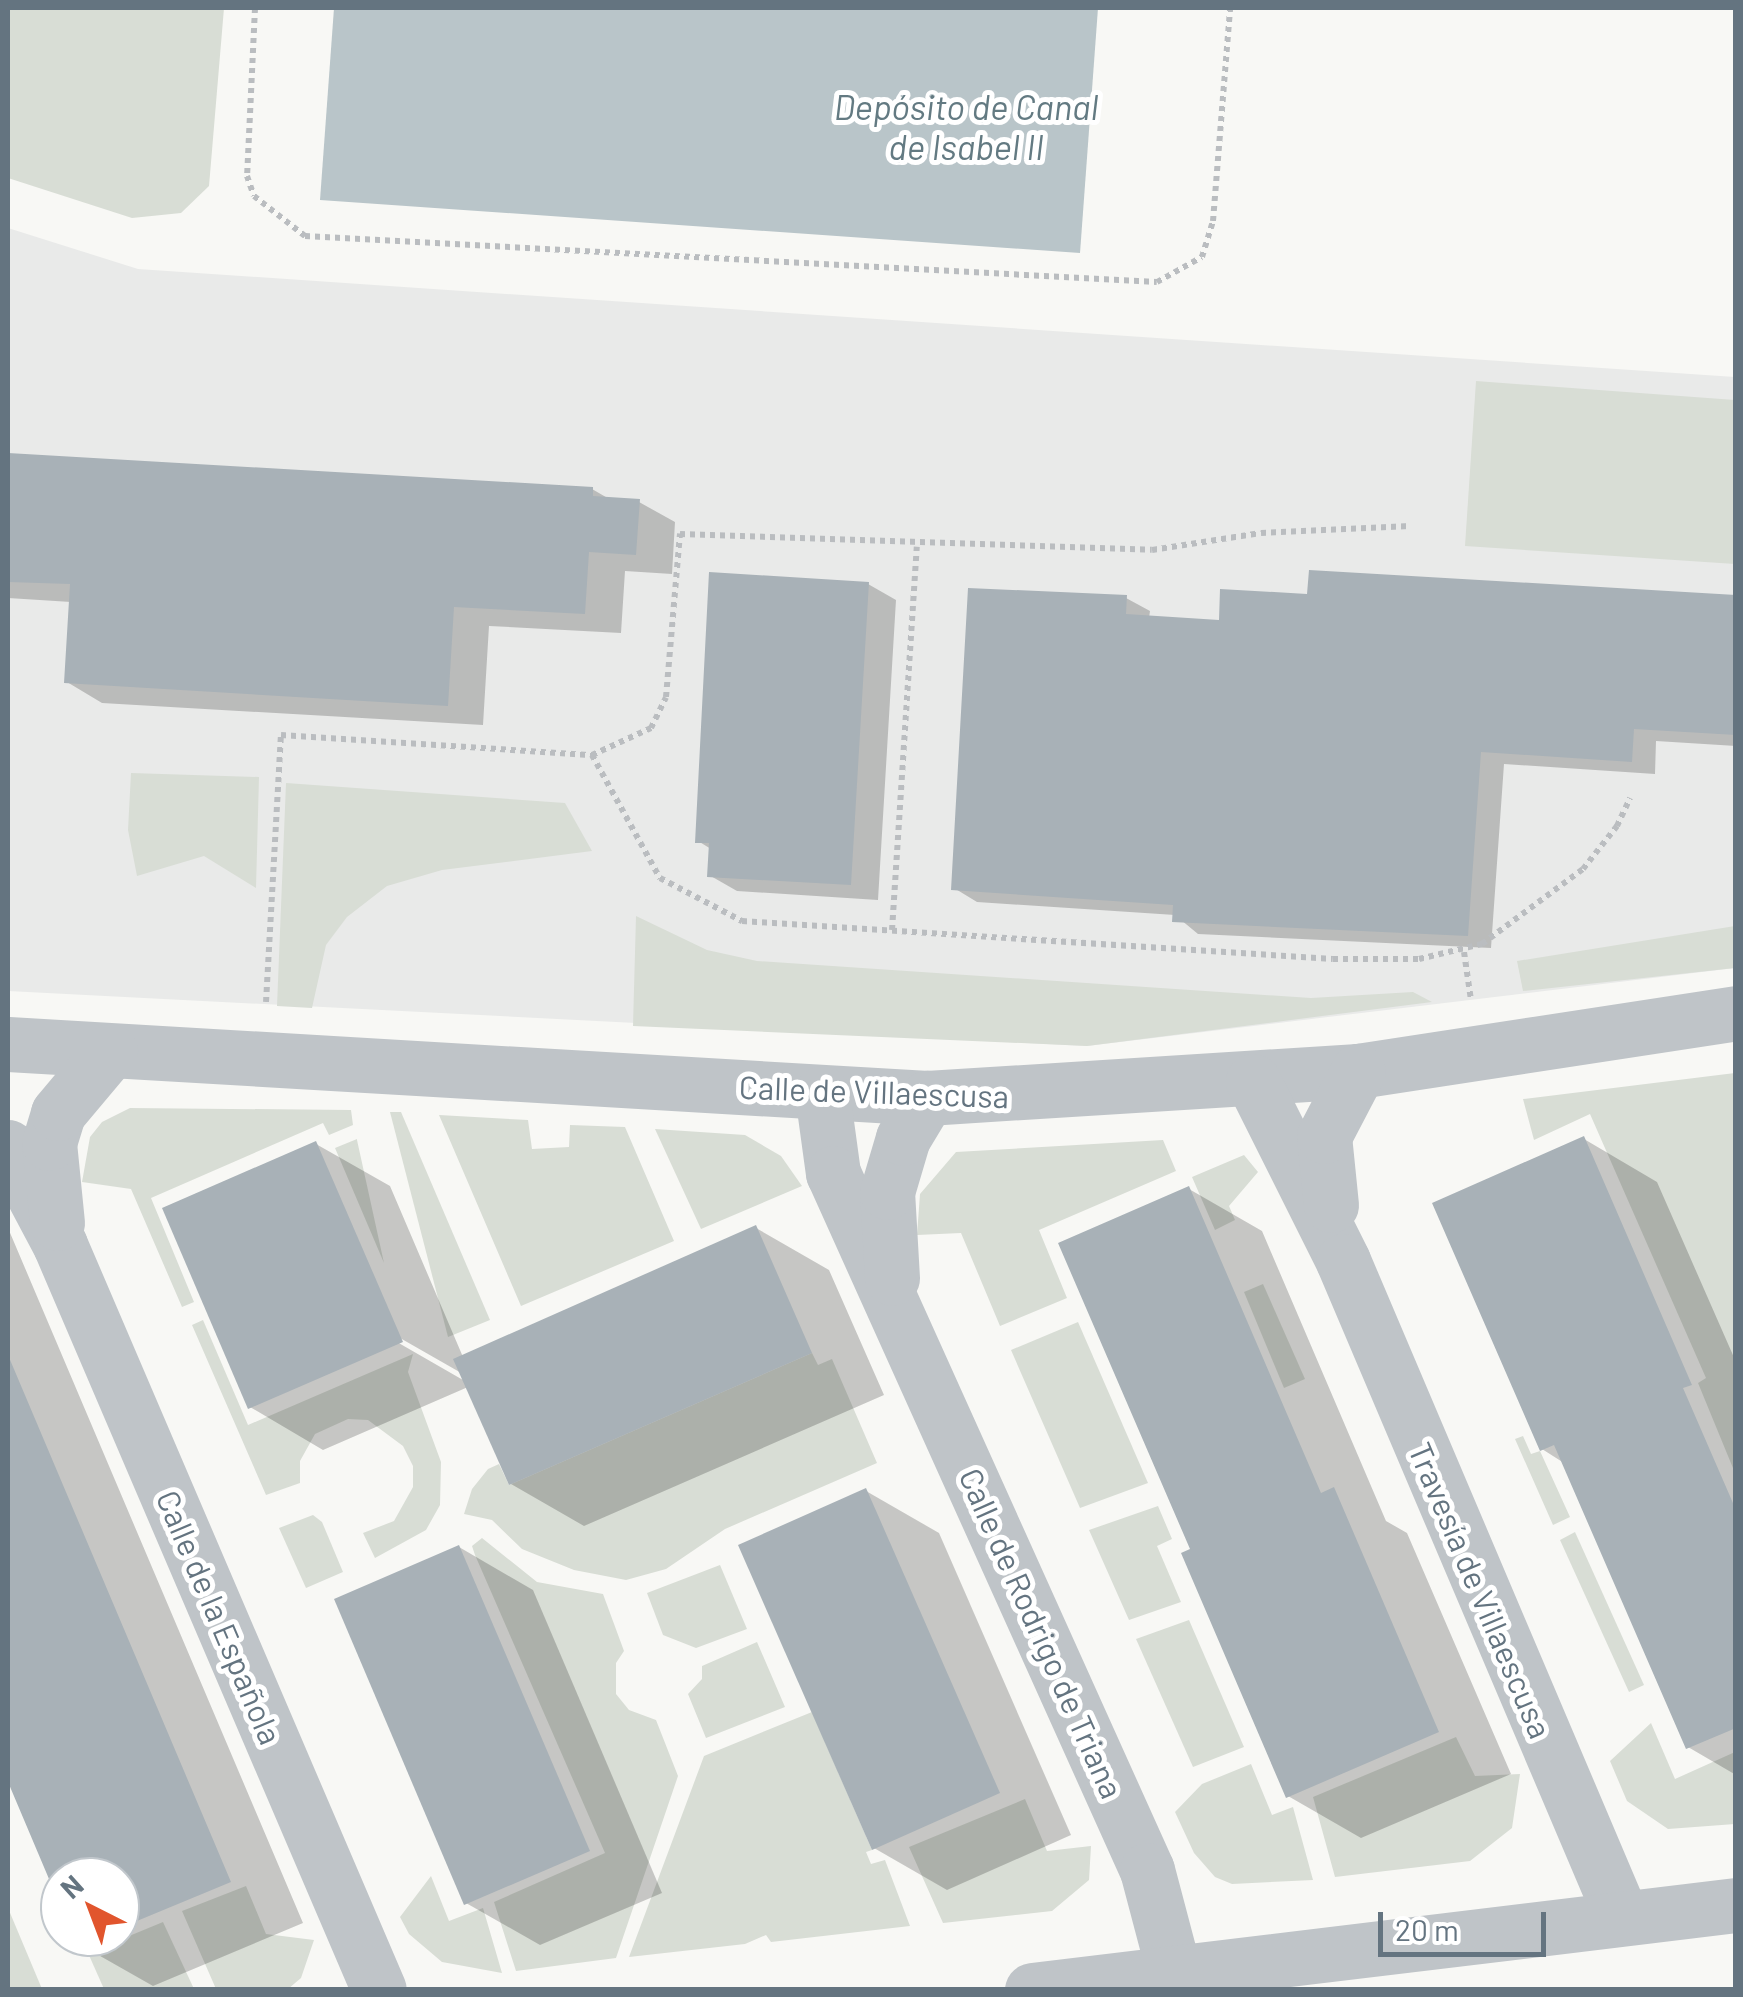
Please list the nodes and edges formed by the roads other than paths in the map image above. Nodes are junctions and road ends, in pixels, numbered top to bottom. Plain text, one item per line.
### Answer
1 (1736, 1013) edge
2 (8, 1044) edge
3 (110, 1051) junction
4 (1358, 1071) junction
5 (1253, 1081) junction
6 (822, 1093) junction
7 (927, 1098) junction
8 (8, 1147) edge
9 (60, 1246) junction
10 (1343, 1262) junction
11 (894, 1300) junction
12 (1736, 1905) edge
13 (1622, 1918) junction
14 (1174, 1972) junction
15 (379, 1990) edge
16 (1032, 1990) edge

1 - 4 street, Calle de Villaescusa
2 - 3 street, Calle de Villaescusa
3 - 6 street, Calle de Villaescusa
3 - 9 street, Calle de la Española
4 - 5 street, Calle de Villaescusa
4 - 10 street, Travesía de Villaescusa
5 - 7 street, Calle de Villaescusa
5 - 10 street, Travesía de Villaescusa
6 - 7 street, Calle de Villaescusa
6 - 11 street, Calle de Rodrigo de Triana
7 - 11 street, Calle de Rodrigo de Triana
8 - 9 street, Calle de la Española
9 - 15 street, Calle de la Española
10 - 13 street, Travesía de Villaescusa
11 - 14 street, Calle de Rodrigo de Triana
12 - 13 street
13 - 14 street
14 - 16 street

